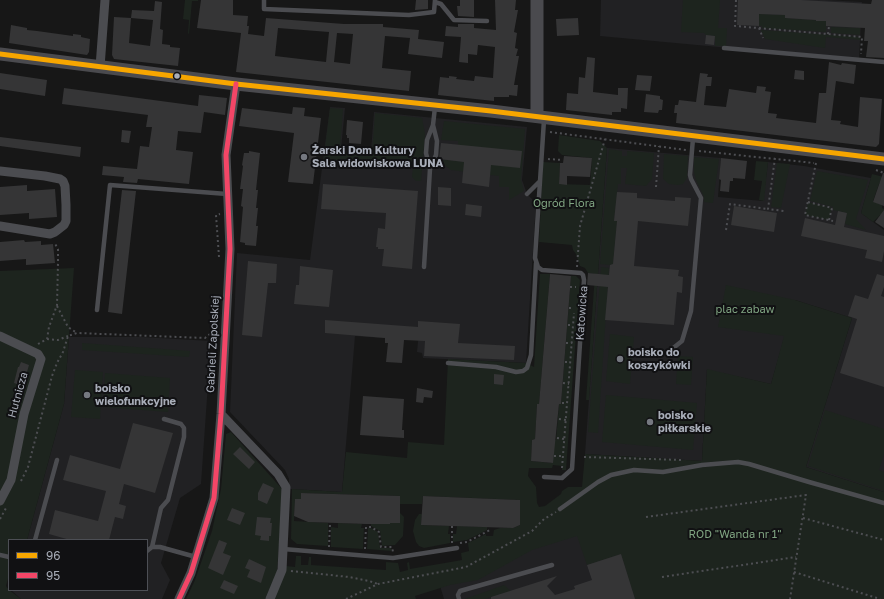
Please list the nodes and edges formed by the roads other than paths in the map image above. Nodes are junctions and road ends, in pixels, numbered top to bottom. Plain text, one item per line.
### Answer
1 (105, 0) edge
2 (264, 0) edge
3 (537, 0) edge
4 (435, 1) edge
5 (487, 21) dead end
6 (724, 48) dead end
7 (0, 54) edge
8 (884, 62) edge
9 (100, 67) junction
10 (236, 84) junction
11 (435, 106) junction
12 (541, 117) junction
13 (433, 125) junction
14 (693, 136) junction
15 (884, 159) edge
16 (430, 169) junction
17 (0, 171) edge
18 (539, 182) junction
19 (227, 194) junction
20 (527, 194) dead end
21 (0, 226) edge
22 (536, 262) junction
23 (424, 267) dead end
24 (97, 310) dead end
25 (0, 336) edge
26 (672, 348) dead end
27 (448, 362) dead end
28 (221, 414) junction
29 (164, 419) dead end
30 (57, 460) dead end
31 (544, 477) dead end
32 (884, 503) edge
33 (4, 504) edge
34 (560, 509) road end
35 (35, 539) edge
36 (152, 547) junction
37 (457, 548) dead end
38 (284, 549) junction
39 (148, 550) edge
40 (196, 557) junction
41 (552, 565) dead end
42 (179, 599) edge
43 (270, 599) edge
44 (458, 599) edge

1 - 9 street
2 - 4 lane
3 - 12 street
4 - 5 lane
6 - 8 lane
7 - 9 street
9 - 10 street
10 - 11 street
10 - 19 street, Gabrieli Zapolskiej
11 - 12 street
11 - 13 lane
12 - 14 street
12 - 18 lane
13 - 16 lane
13 - 16 lane
14 - 15 street
14 - 26 lane
16 - 23 lane
17 - 21 street
18 - 20 lane
18 - 22 lane
19 - 24 lane
19 - 28 street, Gabrieli Zapolskiej
22 - 27 lane
22 - 31 lane, Katowicka
25 - 33 street, Hutnicza
28 - 38 street
28 - 40 street, Gabrieli Zapolskiej
29 - 36 lane
30 - 35 lane
32 - 34 lane
36 - 39 lane
36 - 40 lane
37 - 38 lane
38 - 43 street
40 - 42 street, Gabrieli Zapolskiej
41 - 44 lane

